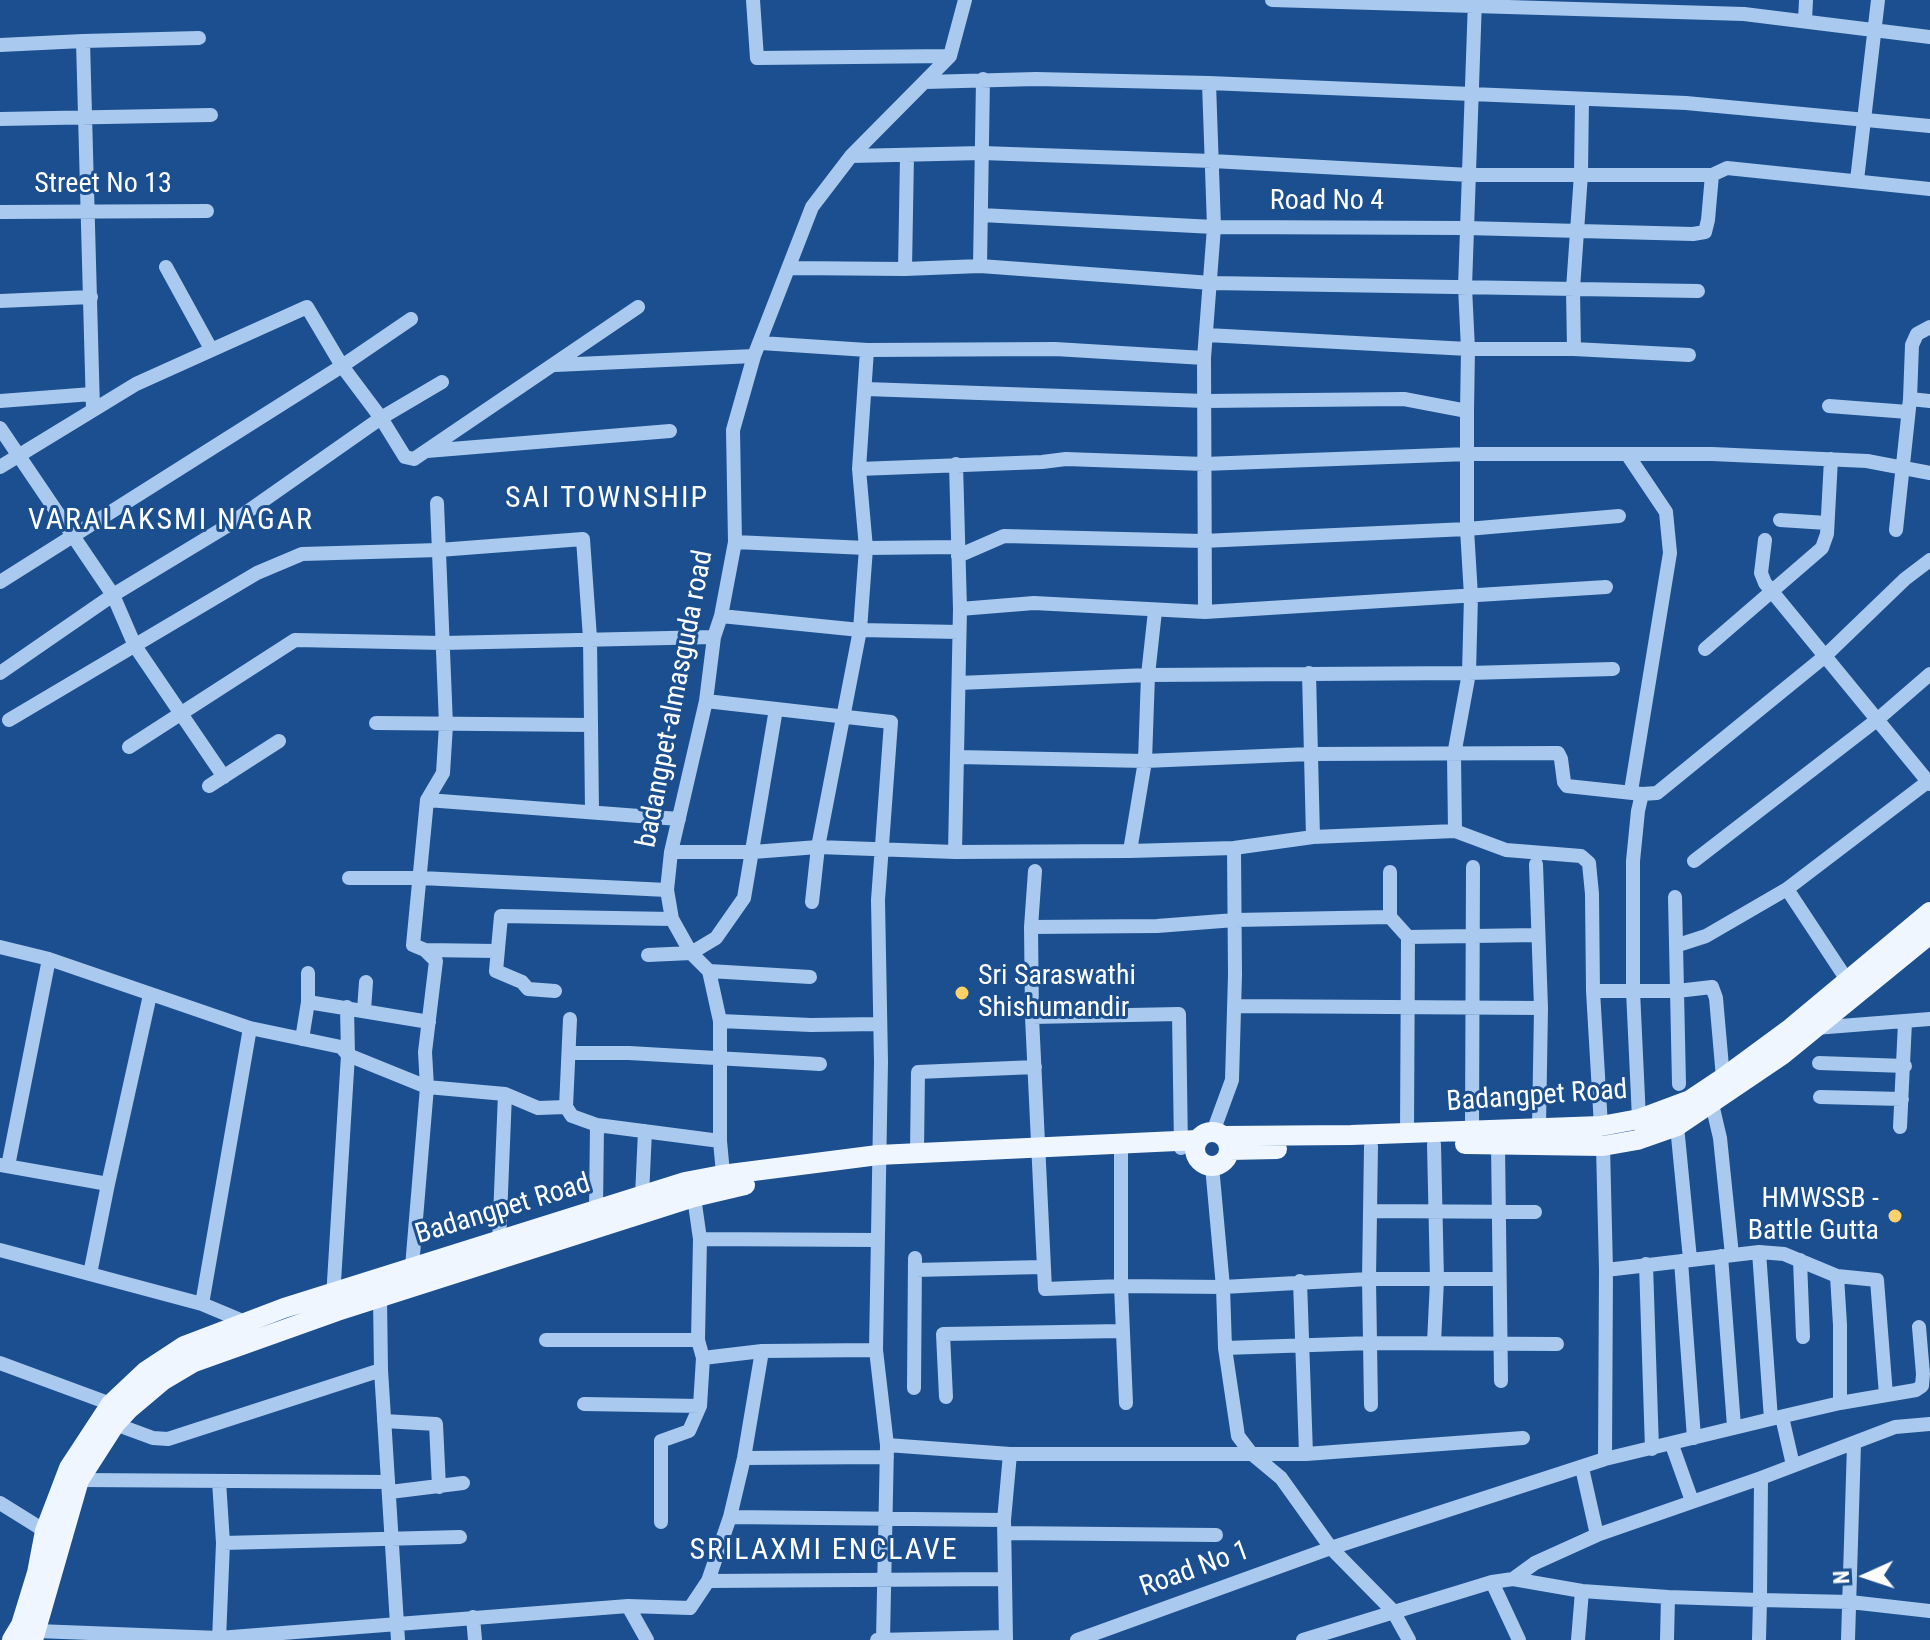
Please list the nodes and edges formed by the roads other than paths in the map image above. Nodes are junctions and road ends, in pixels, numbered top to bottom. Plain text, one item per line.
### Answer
1 (753, 0) edge
2 (965, 0) edge
3 (1272, 0) edge
4 (1806, 0) edge
5 (1878, 0) edge
6 (1474, 3) edge
7 (1547, 3) edge
8 (1745, 7) edge
9 (1805, 21) junction
10 (1873, 31) junction
11 (1930, 37) edge
12 (199, 38) dead end
13 (83, 41) junction
14 (0, 45) edge
15 (950, 56) junction
16 (983, 79) junction
17 (925, 82) junction
18 (1209, 83) junction
19 (1473, 96) junction
20 (1582, 99) junction
21 (211, 115) dead end
22 (87, 118) junction
23 (0, 119) edge
24 (1863, 120) junction
25 (1930, 126) edge
26 (982, 153) junction
27 (851, 156) junction
28 (907, 156) junction
29 (1212, 161) junction
30 (1581, 174) junction
31 (1470, 175) junction
32 (1712, 175) junction
33 (1857, 180) junction
34 (1930, 189) edge
35 (89, 210) junction
36 (207, 211) dead end
37 (0, 212) edge
38 (981, 215) junction
39 (1214, 227) junction
40 (1466, 228) junction
41 (1576, 233) junction
42 (980, 266) junction
43 (166, 267) dead end
44 (790, 268) junction
45 (905, 269) junction
46 (1211, 283) junction
47 (1465, 287) junction
48 (1573, 289) junction
49 (1698, 291) dead end
50 (91, 297) junction
51 (0, 301) edge
52 (638, 307) dead end
53 (411, 319) dead end
54 (1930, 327) edge
55 (1207, 335) junction
56 (211, 349) junction
57 (758, 349) junction
58 (1468, 349) junction
59 (1574, 349) junction
60 (867, 350) junction
61 (1689, 355) dead end
62 (1204, 358) junction
63 (342, 366) junction
64 (552, 366) junction
65 (442, 382) dead end
66 (866, 389) junction
67 (92, 394) junction
68 (0, 401) edge
69 (1205, 401) junction
70 (1930, 401) edge
71 (1829, 406) dead end
72 (1909, 406) junction
73 (93, 410) junction
74 (1467, 411) junction
75 (381, 418) junction
76 (0, 428) edge
77 (670, 431) dead end
78 (426, 452) junction
79 (1468, 454) junction
80 (1627, 454) junction
81 (20, 455) junction
82 (1831, 459) junction
83 (956, 464) junction
84 (1204, 464) junction
85 (0, 467) edge
86 (1902, 468) junction
87 (859, 469) junction
88 (1930, 473) edge
89 (437, 503) dead end
90 (1619, 516) dead end
91 (1780, 520) dead end
92 (1827, 523) junction
93 (1467, 529) junction
94 (1896, 530) dead end
95 (70, 535) junction
96 (1765, 540) dead end
97 (1203, 541) junction
98 (735, 542) junction
99 (866, 548) junction
100 (439, 550) junction
101 (958, 552) junction
102 (1930, 560) edge
103 (0, 582) edge
104 (1606, 587) dead end
105 (1771, 591) junction
106 (113, 595) junction
107 (1471, 596) junction
108 (960, 609) junction
109 (1155, 611) junction
110 (1205, 612) junction
111 (721, 616) junction
112 (860, 630) junction
113 (959, 632) junction
114 (714, 637) junction
115 (590, 638) junction
116 (443, 643) junction
117 (135, 646) junction
118 (1705, 649) dead end
119 (1824, 657) junction
120 (1613, 669) dead end
121 (0, 673) edge
122 (1309, 673) junction
123 (1469, 673) junction
124 (1930, 674) edge
125 (1148, 675) junction
126 (959, 683) junction
127 (706, 701) junction
128 (776, 709) junction
129 (180, 716) junction
130 (845, 716) junction
131 (1878, 719) junction
132 (9, 720) dead end
133 (376, 723) dead end
134 (446, 725) junction
135 (591, 725) junction
136 (279, 741) dead end
137 (129, 747) dead end
138 (1310, 754) junction
139 (1454, 755) junction
140 (958, 757) junction
141 (1145, 761) junction
142 (224, 777) junction
143 (1929, 782) edge
144 (209, 786) dead end
145 (1636, 792) junction
146 (427, 800) junction
147 (592, 811) junction
148 (679, 819) junction
149 (1455, 831) junction
150 (1313, 837) junction
151 (818, 847) junction
152 (1234, 848) junction
153 (880, 850) junction
154 (1130, 851) junction
155 (671, 852) junction
156 (753, 852) junction
157 (955, 852) junction
158 (1694, 861) dead end
159 (1536, 864) dead end
160 (1473, 867) dead end
161 (1035, 871) dead end
162 (1390, 872) dead end
163 (349, 878) dead end
164 (421, 878) junction
165 (1787, 889) junction
166 (667, 890) junction
167 (1675, 897) dead end
168 (812, 902) dead end
169 (1930, 912) edge
170 (1390, 917) junction
171 (672, 919) junction
172 (1235, 920) junction
173 (1031, 927) junction
174 (1930, 934) edge
175 (1538, 935) junction
176 (1408, 937) junction
177 (1472, 938) junction
178 (1678, 945) junction
179 (0, 947) edge
180 (425, 950) junction
181 (496, 951) junction
182 (691, 953) junction
183 (648, 955) dead end
184 (49, 959) junction
185 (709, 971) junction
186 (308, 973) dead end
187 (810, 977) dead end
188 (1847, 980) junction
189 (366, 982) dead end
190 (555, 991) dead end
191 (1593, 991) junction
192 (1633, 991) junction
193 (1677, 991) junction
194 (150, 995) junction
195 (308, 1002) junction
196 (1235, 1006) junction
197 (347, 1007) junction
198 (1474, 1008) junction
199 (1541, 1008) junction
200 (1409, 1009) junction
201 (364, 1010) junction
202 (1032, 1017) junction
203 (570, 1019) dead end
204 (1930, 1019) edge
205 (720, 1021) junction
206 (429, 1022) junction
207 (1905, 1022) junction
208 (879, 1024) junction
209 (250, 1028) junction
210 (1815, 1028) junction
211 (302, 1039) junction
212 (570, 1053) junction
213 (348, 1055) junction
214 (718, 1057) junction
215 (1819, 1063) dead end
216 (820, 1064) dead end
217 (1905, 1066) junction
218 (1035, 1067) junction
219 (1723, 1078) junction
220 (1679, 1084) dead end
221 (427, 1087) junction
222 (505, 1094) junction
223 (1820, 1097) dead end
224 (1902, 1099) junction
225 (1712, 1104) junction
226 (566, 1107) junction
227 (1639, 1119) junction
228 (597, 1125) junction
229 (1677, 1126) junction
230 (1539, 1127) junction
231 (1900, 1127) dead end
232 (645, 1131) junction
233 (1472, 1131) junction
234 (1407, 1133) junction
235 (1602, 1136) junction
236 (720, 1141) junction
237 (1203, 1142) junction
238 (1434, 1144) junction
239 (1498, 1144) junction
240 (1121, 1146) junction
241 (1371, 1146) junction
242 (1037, 1150) junction
243 (917, 1152) junction
244 (878, 1160) junction
245 (4, 1166) edge
246 (1212, 1166) joint
247 (724, 1181) junction
248 (108, 1184) junction
249 (642, 1196) junction
250 (694, 1197) junction
251 (596, 1211) junction
252 (1370, 1211) junction
253 (1436, 1211) junction
254 (1499, 1212) junction
255 (1535, 1212) dead end
256 (700, 1239) junction
257 (876, 1240) junction
258 (499, 1242) junction
259 (0, 1250) edge
260 (1759, 1252) junction
261 (1726, 1256) junction
262 (1686, 1260) junction
263 (1800, 1260) junction
264 (1646, 1264) junction
265 (412, 1267) junction
266 (1042, 1267) junction
267 (1606, 1270) junction
268 (90, 1274) junction
269 (1837, 1276) junction
270 (1369, 1279) junction
271 (1498, 1279) junction
272 (1437, 1280) junction
273 (1300, 1281) junction
274 (1121, 1286) junction
275 (1223, 1287) junction
276 (380, 1298) junction
277 (334, 1303) junction
278 (202, 1304) junction
279 (245, 1322) junction
280 (1919, 1327) dead end
281 (1122, 1331) junction
282 (1803, 1337) dead end
283 (546, 1340) dead end
284 (698, 1340) junction
285 (1371, 1343) junction
286 (1434, 1343) junction
287 (1302, 1344) junction
288 (1499, 1344) junction
289 (1557, 1344) dead end
290 (1225, 1348) junction
291 (876, 1350) junction
292 (762, 1351) junction
293 (703, 1358) junction
294 (0, 1363) edge
295 (381, 1370) junction
296 (1501, 1381) dead end
297 (914, 1388) dead end
298 (1886, 1395) junction
299 (946, 1397) dead end
300 (1126, 1403) dead end
301 (1840, 1403) junction
302 (584, 1404) dead end
303 (1371, 1405) dead end
304 (700, 1406) junction
305 (113, 1414) junction
306 (1776, 1418) junction
307 (384, 1421) junction
308 (1930, 1424) edge
309 (1734, 1426) junction
310 (1523, 1438) dead end
311 (1694, 1438) junction
312 (1854, 1444) junction
313 (1672, 1445) junction
314 (1652, 1449) junction
315 (887, 1451) junction
316 (1251, 1453) junction
317 (1010, 1454) junction
318 (1306, 1454) junction
319 (744, 1458) junction
320 (1605, 1459) junction
321 (1793, 1465) junction
322 (1582, 1468) junction
323 (1761, 1478) junction
324 (79, 1480) junction
325 (219, 1481) junction
326 (463, 1483) dead end
327 (389, 1487) junction
328 (439, 1487) junction
329 (1692, 1501) junction
330 (0, 1503) edge
331 (730, 1517) junction
332 (886, 1519) junction
333 (661, 1522) dead end
334 (1005, 1526) junction
335 (45, 1531) junction
336 (1216, 1535) dead end
337 (1597, 1535) junction
338 (460, 1537) dead end
339 (392, 1540) junction
340 (223, 1543) junction
341 (1331, 1548) junction
342 (883, 1578) junction
343 (1004, 1579) junction
344 (1513, 1579) junction
345 (708, 1581) junction
346 (1492, 1582) junction
347 (1582, 1591) junction
348 (1668, 1597) junction
349 (1760, 1600) junction
350 (1850, 1602) junction
351 (628, 1606) junction
352 (1393, 1611) junction
353 (1930, 1611) edge
354 (473, 1617) junction
355 (397, 1623) junction
356 (26, 1634) edge
357 (1005, 1638) edge
358 (219, 1639) edge
359 (398, 1640) edge
360 (475, 1640) edge
361 (647, 1640) edge
362 (880, 1640) edge
363 (1077, 1640) edge
364 (1303, 1640) edge
365 (1409, 1640) edge
366 (1519, 1640) edge
367 (1578, 1640) edge
368 (1667, 1640) edge
369 (1759, 1640) edge
370 (1848, 1640) edge

1 - 15 street
2 - 15 street, badangpet-almasguda road
3 - 6 street
4 - 9 street
5 - 10 street
6 - 7 street
6 - 19 street
7 - 8 street
8 - 9 street
9 - 10 street
10 - 11 street
10 - 24 street
12 - 13 street
13 - 14 street
13 - 22 street
15 - 17 street, badangpet-almasguda road
16 - 17 street
16 - 18 street
16 - 26 street
17 - 27 street, badangpet-almasguda road
18 - 19 street
18 - 29 street
19 - 20 street
19 - 31 street
20 - 24 street
20 - 30 street
21 - 22 street
22 - 23 street
22 - 35 street
24 - 25 street
24 - 33 street
26 - 28 street
26 - 29 street
26 - 38 street
27 - 28 street
27 - 44 street, badangpet-almasguda road
28 - 45 street
29 - 31 street
29 - 39 street
30 - 31 street
30 - 32 street
30 - 41 street
31 - 40 street
32 - 33 street
32 - 41 street, Road No 4
33 - 34 street
35 - 36 street, Street No 13
35 - 37 street, Street No 13
35 - 50 street
38 - 39 street, Road No 4
38 - 42 street
39 - 40 street, Road No 4
39 - 46 street
40 - 41 street, Road No 4
40 - 47 street
41 - 48 street
42 - 45 street
42 - 46 street
43 - 56 street
44 - 45 street
44 - 57 street, badangpet-almasguda road
46 - 47 street
46 - 55 street
47 - 48 street
47 - 58 street
48 - 49 street
48 - 59 street
50 - 51 street
50 - 67 street
52 - 64 street
53 - 63 street
54 - 72 street
55 - 58 street
55 - 62 street
56 - 63 street
56 - 73 street
57 - 60 street
57 - 64 street
57 - 98 street, badangpet-almasguda road
58 - 59 street
58 - 74 street
59 - 61 street
60 - 62 street
60 - 66 street
62 - 69 street
63 - 75 street
63 - 95 street
64 - 78 street
65 - 75 street
66 - 69 street
66 - 87 street
67 - 68 street
67 - 73 street
69 - 74 street
69 - 84 street
70 - 72 street
71 - 72 street
72 - 86 street
73 - 81 street
74 - 79 street
75 - 78 street
75 - 106 street
76 - 81 street
77 - 78 street
79 - 80 street
79 - 84 street
79 - 93 street
80 - 82 street
80 - 145 street
81 - 85 street
81 - 95 street
82 - 86 street
82 - 92 street
83 - 84 street
83 - 87 street
83 - 101 street
84 - 97 street
86 - 88 street
86 - 94 street
87 - 99 street
89 - 100 street
90 - 93 street
91 - 92 street
92 - 105 street
93 - 97 street
93 - 107 street
95 - 103 street
95 - 106 street
96 - 105 street
97 - 101 street
97 - 110 street
98 - 99 street
98 - 111 street, badangpet-almasguda road
99 - 101 street
99 - 112 street
100 - 115 street
100 - 116 street
100 - 117 street
101 - 108 street
102 - 119 street
104 - 107 street
105 - 118 street
105 - 119 street
106 - 117 street
106 - 121 street
107 - 110 street
107 - 123 street
108 - 109 street
108 - 113 street
109 - 110 street
109 - 125 street
111 - 112 street
111 - 114 street, badangpet-almasguda road
112 - 113 street
112 - 130 street
113 - 126 street
114 - 115 street
114 - 127 street, badangpet-almasguda road
115 - 116 street
115 - 135 street
116 - 129 street
116 - 134 street
117 - 129 street
117 - 132 street
119 - 131 street
119 - 145 street
120 - 123 street
122 - 123 street
122 - 125 street
122 - 138 street
123 - 139 street
124 - 131 street
125 - 126 street
125 - 141 street
126 - 140 street
127 - 128 street
127 - 148 street, badangpet-almasguda road
128 - 130 street
128 - 156 street
129 - 137 street
129 - 142 street
130 - 151 street
130 - 153 street
131 - 143 street
131 - 158 street
133 - 134 street
134 - 135 street
134 - 146 street
135 - 147 street
136 - 142 street
138 - 139 street
138 - 141 street
138 - 150 street
139 - 145 street
139 - 149 street
140 - 141 street
140 - 157 street
141 - 154 street
142 - 144 street
143 - 165 street
145 - 192 street
146 - 147 street
146 - 164 street
147 - 148 street
148 - 155 street, badangpet-almasguda road
149 - 150 street
149 - 191 street
150 - 152 street
151 - 153 street
151 - 156 street
151 - 168 street
152 - 154 street
152 - 172 street
153 - 157 street
153 - 208 street
154 - 157 street
155 - 156 street
155 - 166 street, badangpet-almasguda road
156 - 182 street
159 - 175 street
160 - 177 street
161 - 173 street
162 - 170 street
163 - 164 street
164 - 166 street
164 - 180 street
165 - 178 street
165 - 188 street
166 - 171 street, badangpet-almasguda road
167 - 178 street
169 - 188 main road, Badangpet Road
170 - 172 street
170 - 176 street
171 - 181 street
171 - 182 street, badangpet-almasguda road
172 - 173 street
172 - 196 street
173 - 202 street
174 - 210 main road, Badangpet Road
175 - 177 street
175 - 199 street
176 - 177 street
176 - 200 street
177 - 198 street
178 - 193 street
179 - 184 street
180 - 181 street
180 - 206 street
181 - 190 street
182 - 183 street
182 - 185 street, badangpet-almasguda road
184 - 194 street
184 - 245 street
185 - 187 street
185 - 205 street
186 - 195 street
188 - 219 main road, Badangpet Road
189 - 201 street
191 - 192 street
191 - 235 street
192 - 193 street
192 - 227 street
193 - 219 street
193 - 220 street
194 - 209 street
194 - 248 street
195 - 197 street
195 - 211 street
196 - 200 street
196 - 237 street
197 - 201 street
197 - 213 street
198 - 199 street
198 - 200 street
198 - 233 street
199 - 230 street
200 - 234 street
201 - 206 street
202 - 218 street
202 - 237 street
203 - 212 street
204 - 207 street
205 - 208 street
205 - 214 street
206 - 221 street
207 - 210 street
207 - 217 street
208 - 244 street
209 - 211 street
209 - 278 street
210 - 225 main road, Badangpet Road
211 - 213 street
212 - 214 street
212 - 226 street
213 - 221 street
213 - 277 street
214 - 216 street
214 - 236 street
215 - 217 street
217 - 224 street
218 - 242 street
218 - 243 street
219 - 227 main road, Badangpet Road
221 - 222 street
221 - 265 street
222 - 226 street
222 - 258 street
223 - 224 street
224 - 231 street
225 - 229 main road, Badangpet Road
225 - 261 street
226 - 228 street
227 - 235 main road, Badangpet Road
228 - 232 street
228 - 251 street
229 - 235 main road, Badangpet Road
229 - 262 street
230 - 233 main road, Badangpet Road
230 - 235 main road, Badangpet Road
232 - 236 street
232 - 249 street
233 - 234 main road, Badangpet Road
234 - 237 main road, Badangpet Road
235 - 239 main road, Badangpet Road
235 - 267 street
236 - 247 street
237 - 240 main road, Badangpet Road
237 - 241 main road, Badangpet Road
237 - 246 main road
238 - 239 main road, Badangpet Road
238 - 241 main road, Badangpet Road
238 - 253 street
239 - 254 street
240 - 242 main road, Badangpet Road
240 - 274 street
241 - 252 street
242 - 243 main road, Badangpet Road
242 - 244 main road, Badangpet Road
242 - 266 street
243 - 244 main road, Badangpet Road
244 - 247 main road, Badangpet Road
244 - 257 street
245 - 248 street
246 - 275 street
247 - 249 main road, Badangpet Road
247 - 250 main road, Badangpet Road
248 - 268 street
249 - 251 main road, Badangpet Road
250 - 256 street
250 - 276 main road, Badangpet Road
251 - 258 main road, Badangpet Road
252 - 253 street
252 - 270 street
253 - 254 street
253 - 272 street
254 - 255 street
254 - 271 street
256 - 257 street
256 - 284 street
257 - 291 street
258 - 265 main road, Badangpet Road
259 - 268 street
260 - 261 street
260 - 263 street
260 - 306 street
261 - 262 street
261 - 309 street
262 - 264 street
262 - 311 street
263 - 269 street
263 - 282 street
264 - 267 street
264 - 314 street
265 - 277 main road, Badangpet Road
266 - 274 street
266 - 297 street
267 - 320 street
268 - 278 street
269 - 298 street
269 - 301 street
270 - 272 street
270 - 273 street
270 - 285 street
271 - 272 street
271 - 288 street
272 - 286 street
273 - 275 street
273 - 287 street
274 - 275 street
274 - 281 street
275 - 290 street
276 - 277 main road, Badangpet Road
276 - 295 street
277 - 279 main road, Badangpet Road
277 - 305 main road, Badangpet Road
278 - 279 street
279 - 305 main road, Badangpet Road
280 - 298 street, Road No 1
281 - 299 street
281 - 300 street
283 - 284 street
284 - 293 street
285 - 286 street
285 - 287 street
285 - 303 street
286 - 288 street
287 - 290 street
287 - 318 street
288 - 289 street
288 - 296 street
290 - 316 street
291 - 292 street
291 - 315 street
292 - 293 street
292 - 319 street
293 - 304 street
294 - 305 street
295 - 305 street
295 - 307 street
298 - 301 street, Road No 1
301 - 306 street, Road No 1
302 - 304 street
304 - 333 street
305 - 324 main road, Badangpet Road
305 - 335 main road, Badangpet Road
306 - 309 street, Road No 1
306 - 321 street
307 - 327 street
307 - 328 street
308 - 312 street
309 - 311 street, Road No 1
310 - 318 street
311 - 313 street, Road No 1
312 - 321 street
312 - 350 street
313 - 314 street, Road No 1
313 - 329 street
314 - 320 street, Road No 1
315 - 317 street
315 - 319 street
315 - 332 street
316 - 317 street
316 - 318 street
316 - 341 street
317 - 334 street
319 - 331 street
320 - 322 street, Road No 1
321 - 323 street
322 - 337 street
322 - 341 street, Road No 1
323 - 329 street
323 - 349 street
324 - 325 street
324 - 356 main road, Badangpet Road
325 - 327 street
325 - 340 street
326 - 328 street
327 - 328 street
327 - 339 street
329 - 337 street
330 - 335 street
331 - 332 street
331 - 345 street
332 - 334 street
332 - 342 street
334 - 336 street
334 - 343 street
335 - 356 main road, Badangpet Road
337 - 344 street
338 - 339 street
339 - 340 street
339 - 355 street
340 - 358 street
341 - 352 street
341 - 363 street, Road No 1
342 - 343 street
342 - 345 street
342 - 362 street
343 - 357 street
344 - 346 street
344 - 347 street
345 - 351 street
346 - 352 street
346 - 366 street
347 - 348 street
347 - 367 street
348 - 349 street
348 - 368 street
349 - 350 street
349 - 369 street
350 - 353 street
350 - 370 street
351 - 354 street
351 - 361 street
352 - 364 street
352 - 365 street
354 - 355 street
354 - 360 street
355 - 358 street
355 - 359 street
356 - 358 street
357 - 362 street

